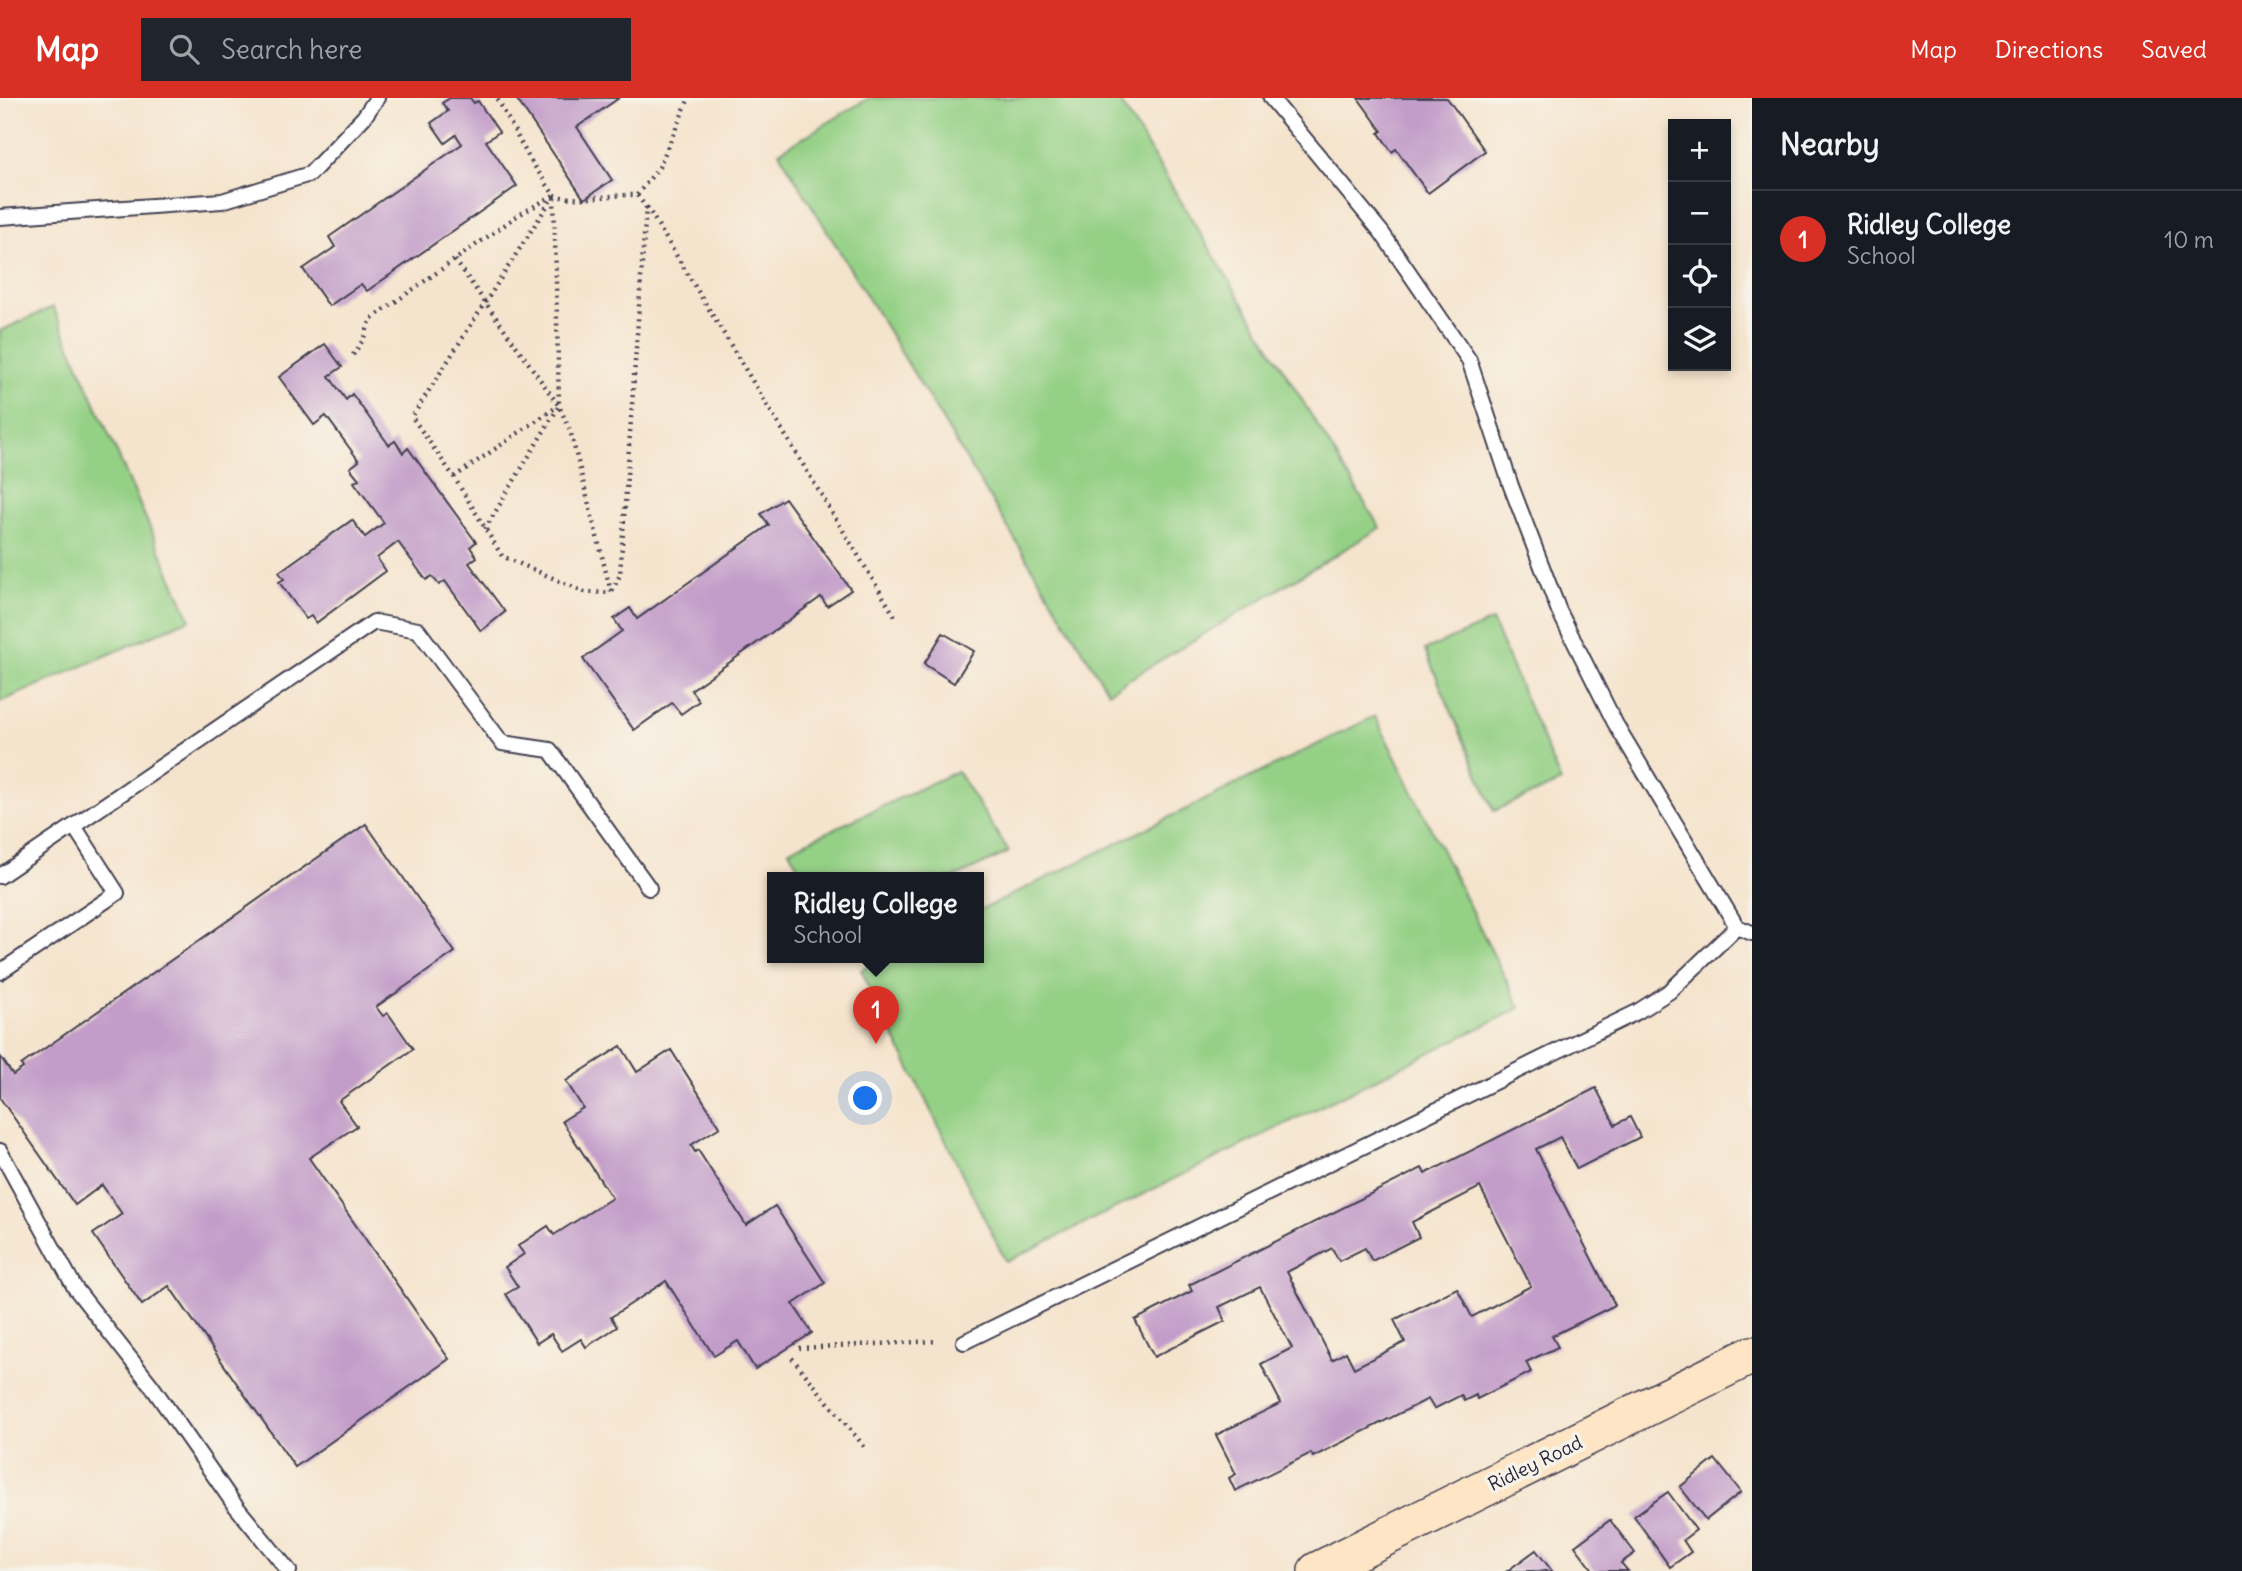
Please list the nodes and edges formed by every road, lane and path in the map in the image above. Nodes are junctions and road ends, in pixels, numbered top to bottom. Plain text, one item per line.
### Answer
1 (377, 98) edge
2 (497, 98) edge
3 (689, 98) edge
4 (1271, 98) edge
5 (554, 195) junction
6 (636, 195) junction
7 (646, 207) junction
8 (0, 218) edge
9 (455, 260) junction
10 (485, 300) junction
11 (353, 355) dead end
12 (559, 406) junction
13 (454, 478) junction
14 (485, 529) junction
15 (611, 593) junction
16 (896, 618) dead end
17 (74, 826) junction
18 (0, 876) edge
19 (649, 888) dead end
20 (1737, 928) junction
21 (1752, 933) edge
22 (0, 972) edge
23 (0, 1151) edge
24 (937, 1341) dead end
25 (964, 1342) dead end
26 (799, 1348) dead end
27 (1752, 1355) edge
28 (792, 1358) dead end
29 (867, 1450) dead end
30 (289, 1571) edge
31 (1317, 1571) edge

1 - 8 lane
2 - 5 path
3 - 6 path
4 - 20 lane
5 - 6 path
5 - 9 path
5 - 10 path
5 - 12 path
6 - 7 path
7 - 15 path
7 - 16 path
9 - 10 path
9 - 11 path
10 - 12 path
10 - 13 path
12 - 13 path
12 - 14 path
12 - 15 path
13 - 14 path
14 - 15 path
17 - 18 lane
17 - 19 lane
17 - 22 lane
20 - 21 lane
20 - 25 lane
23 - 30 lane
24 - 26 path
27 - 31 street, Ridley Road
28 - 29 path

